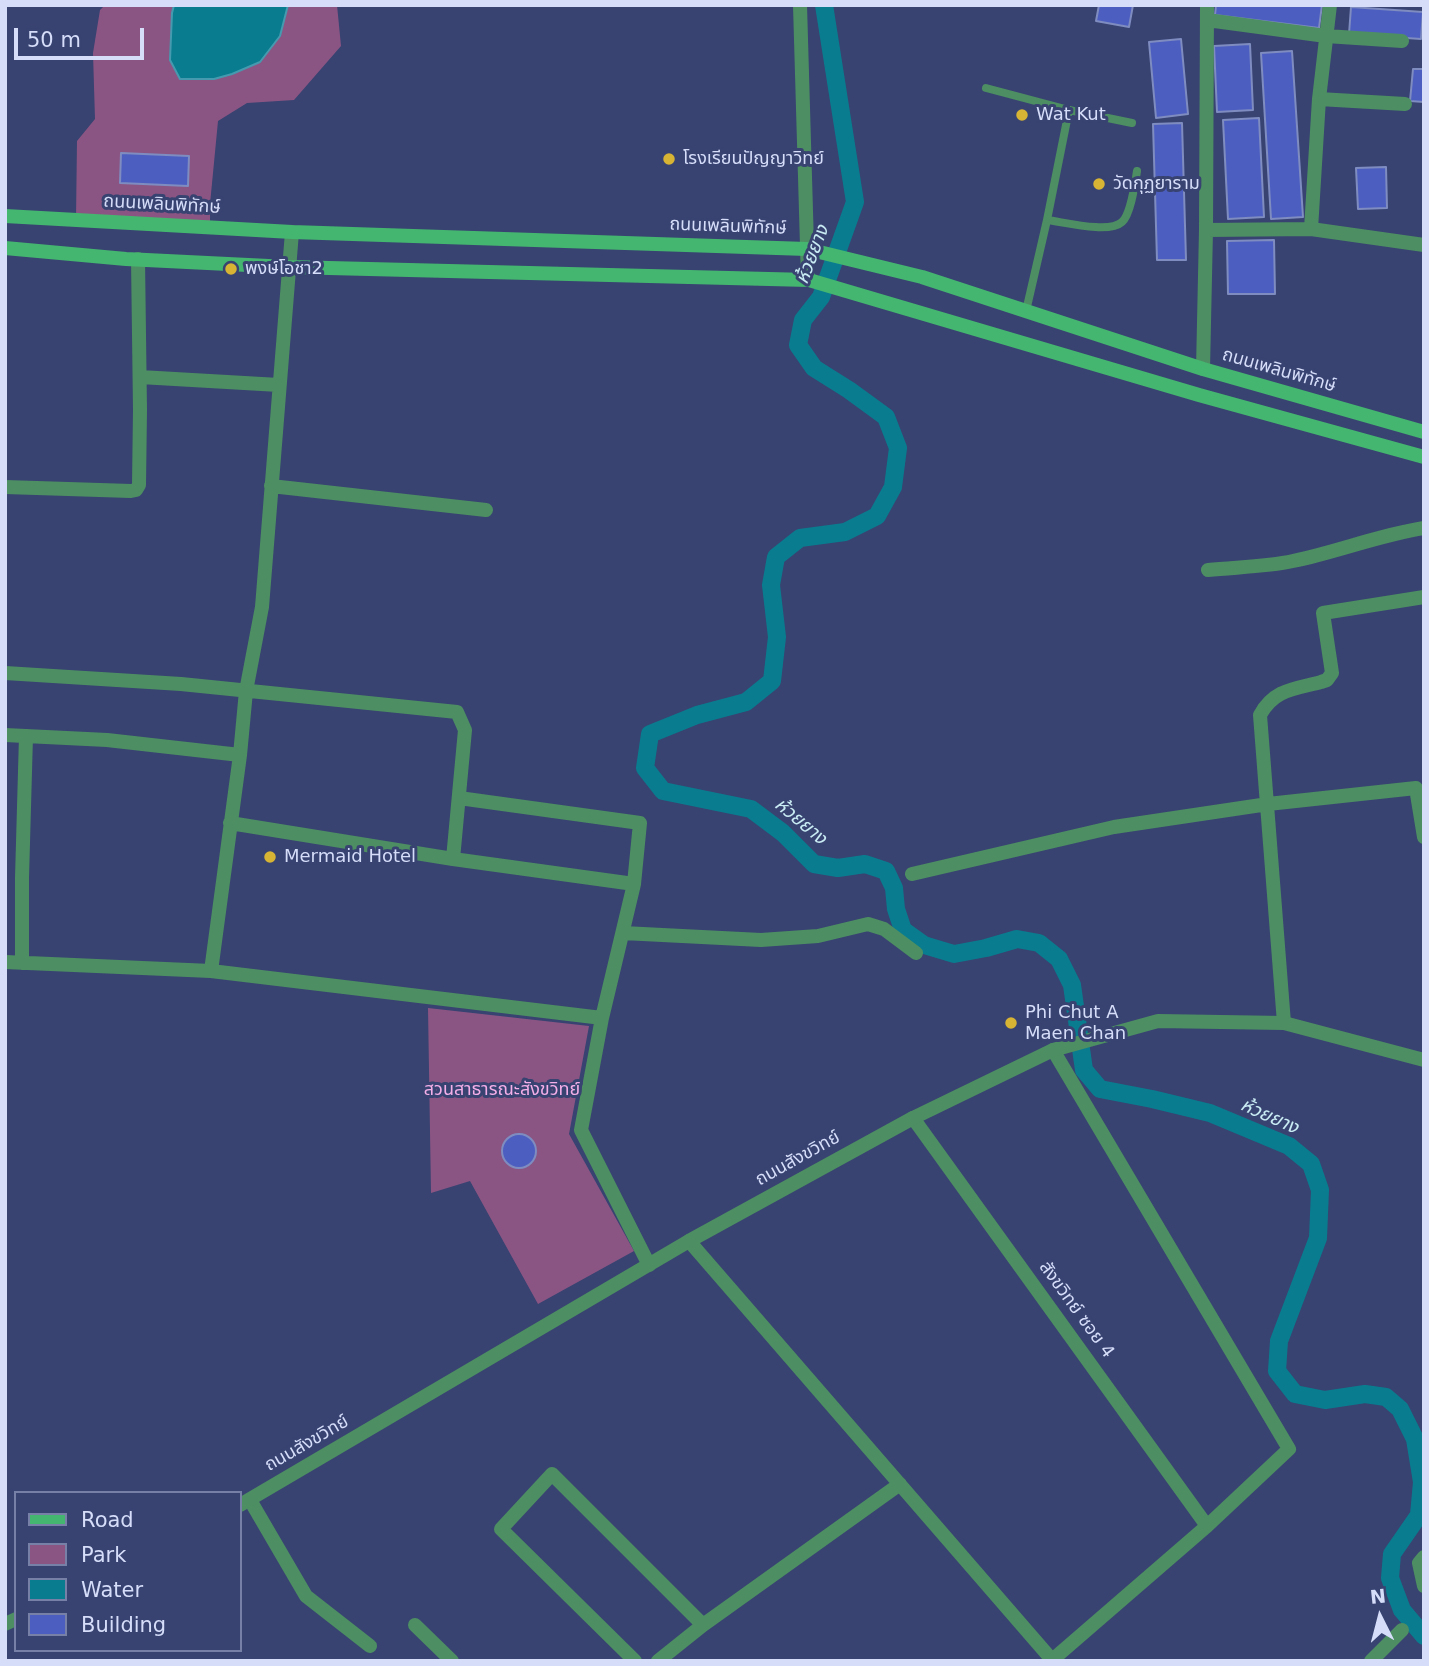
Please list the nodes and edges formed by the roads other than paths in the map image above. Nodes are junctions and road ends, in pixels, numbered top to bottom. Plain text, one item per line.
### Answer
1 (800, 5) edge
2 (1330, 5) edge
3 (1207, 13) edge
4 (1326, 36) junction
5 (1402, 41) dead end
6 (986, 88) dead end
7 (1319, 99) junction
8 (1405, 104) dead end
9 (1069, 110) junction
10 (1132, 122) dead end
11 (1137, 171) dead end
12 (5, 216) edge
13 (1047, 220) junction
14 (1311, 229) junction
15 (1206, 230) junction
16 (292, 232) junction
17 (1424, 245) edge
18 (5, 248) edge
19 (808, 249) junction
20 (138, 259) junction
21 (289, 267) junction
22 (808, 280) junction
23 (1026, 311) junction
24 (1203, 369) junction
25 (140, 377) junction
26 (279, 385) junction
27 (1424, 432) edge
28 (1424, 457) edge
29 (271, 486) junction
30 (5, 487) edge
31 (486, 510) dead end
32 (1424, 528) edge
33 (1208, 570) dead end
34 (1424, 597) edge
35 (5, 673) edge
36 (246, 691) junction
37 (5, 735) edge
38 (26, 736) junction
39 (240, 755) junction
40 (459, 798) junction
41 (1268, 804) junction
42 (230, 823) junction
43 (1424, 837) edge
44 (453, 859) junction
45 (912, 874) dead end
46 (5, 878) edge
47 (22, 878) junction
48 (634, 884) junction
49 (622, 933) junction
50 (916, 953) dead end
51 (5, 962) edge
52 (22, 963) junction
53 (211, 971) junction
54 (602, 1018) junction
55 (1284, 1023) junction
56 (1053, 1049) junction
57 (1424, 1060) edge
58 (914, 1118) junction
59 (689, 1241) junction
60 (649, 1265) junction
61 (900, 1484) junction
62 (245, 1502) edge
63 (1207, 1525) junction
64 (1424, 1557) edge
65 (1424, 1586) edge
66 (415, 1625) dead end
67 (703, 1625) junction
68 (1402, 1630) dead end
69 (370, 1646) dead end
70 (1052, 1660) edge
71 (452, 1661) edge
72 (635, 1661) edge
73 (658, 1661) edge
74 (1371, 1661) edge

1 - 19 street
2 - 4 street
3 - 4 street
3 - 15 street
4 - 5 street
4 - 7 street
6 - 9 lane
7 - 8 street
7 - 14 street
9 - 10 lane
9 - 13 lane
11 - 13 lane
12 - 16 main road, ถนนเพลินพิทักษ์
13 - 23 lane
14 - 15 street
14 - 17 street
15 - 24 street
16 - 19 main road, ถนนเพลินพิทักษ์
16 - 21 street
18 - 20 main road
19 - 22 street
19 - 23 main road, ถนนเพลินพิทักษ์
20 - 21 main road
20 - 25 street
21 - 22 main road
21 - 26 street
22 - 28 main road
23 - 24 main road, ถนนเพลินพิทักษ์
24 - 27 main road, ถนนเพลินพิทักษ์
25 - 26 street
25 - 30 street
26 - 29 street
29 - 31 street
29 - 36 street
32 - 33 street
34 - 41 street
35 - 36 street
36 - 39 street
36 - 40 street
37 - 38 street
38 - 39 street
38 - 47 street
39 - 42 street
40 - 44 street
40 - 48 street
41 - 43 street
41 - 45 street
41 - 55 street
42 - 44 street
42 - 53 street
44 - 48 street
46 - 47 street
47 - 52 street
48 - 49 street
49 - 50 street
49 - 54 street
51 - 52 street
52 - 53 street
53 - 54 street
54 - 60 street
55 - 56 street, ถนนสังขวิทย์
55 - 57 street, ถนนสังขวิทย์
56 - 58 street, ถนนสังขวิทย์
56 - 63 street
58 - 59 street, ถนนสังขวิทย์
58 - 63 street, สังขวิทย์ ซอย 4
59 - 60 street, ถนนสังขวิทย์
59 - 61 street
60 - 62 street, ถนนสังขวิทย์
61 - 67 street
61 - 70 street
62 - 69 street
63 - 70 street
64 - 65 street
66 - 71 street
67 - 72 street
67 - 73 street
68 - 74 street

